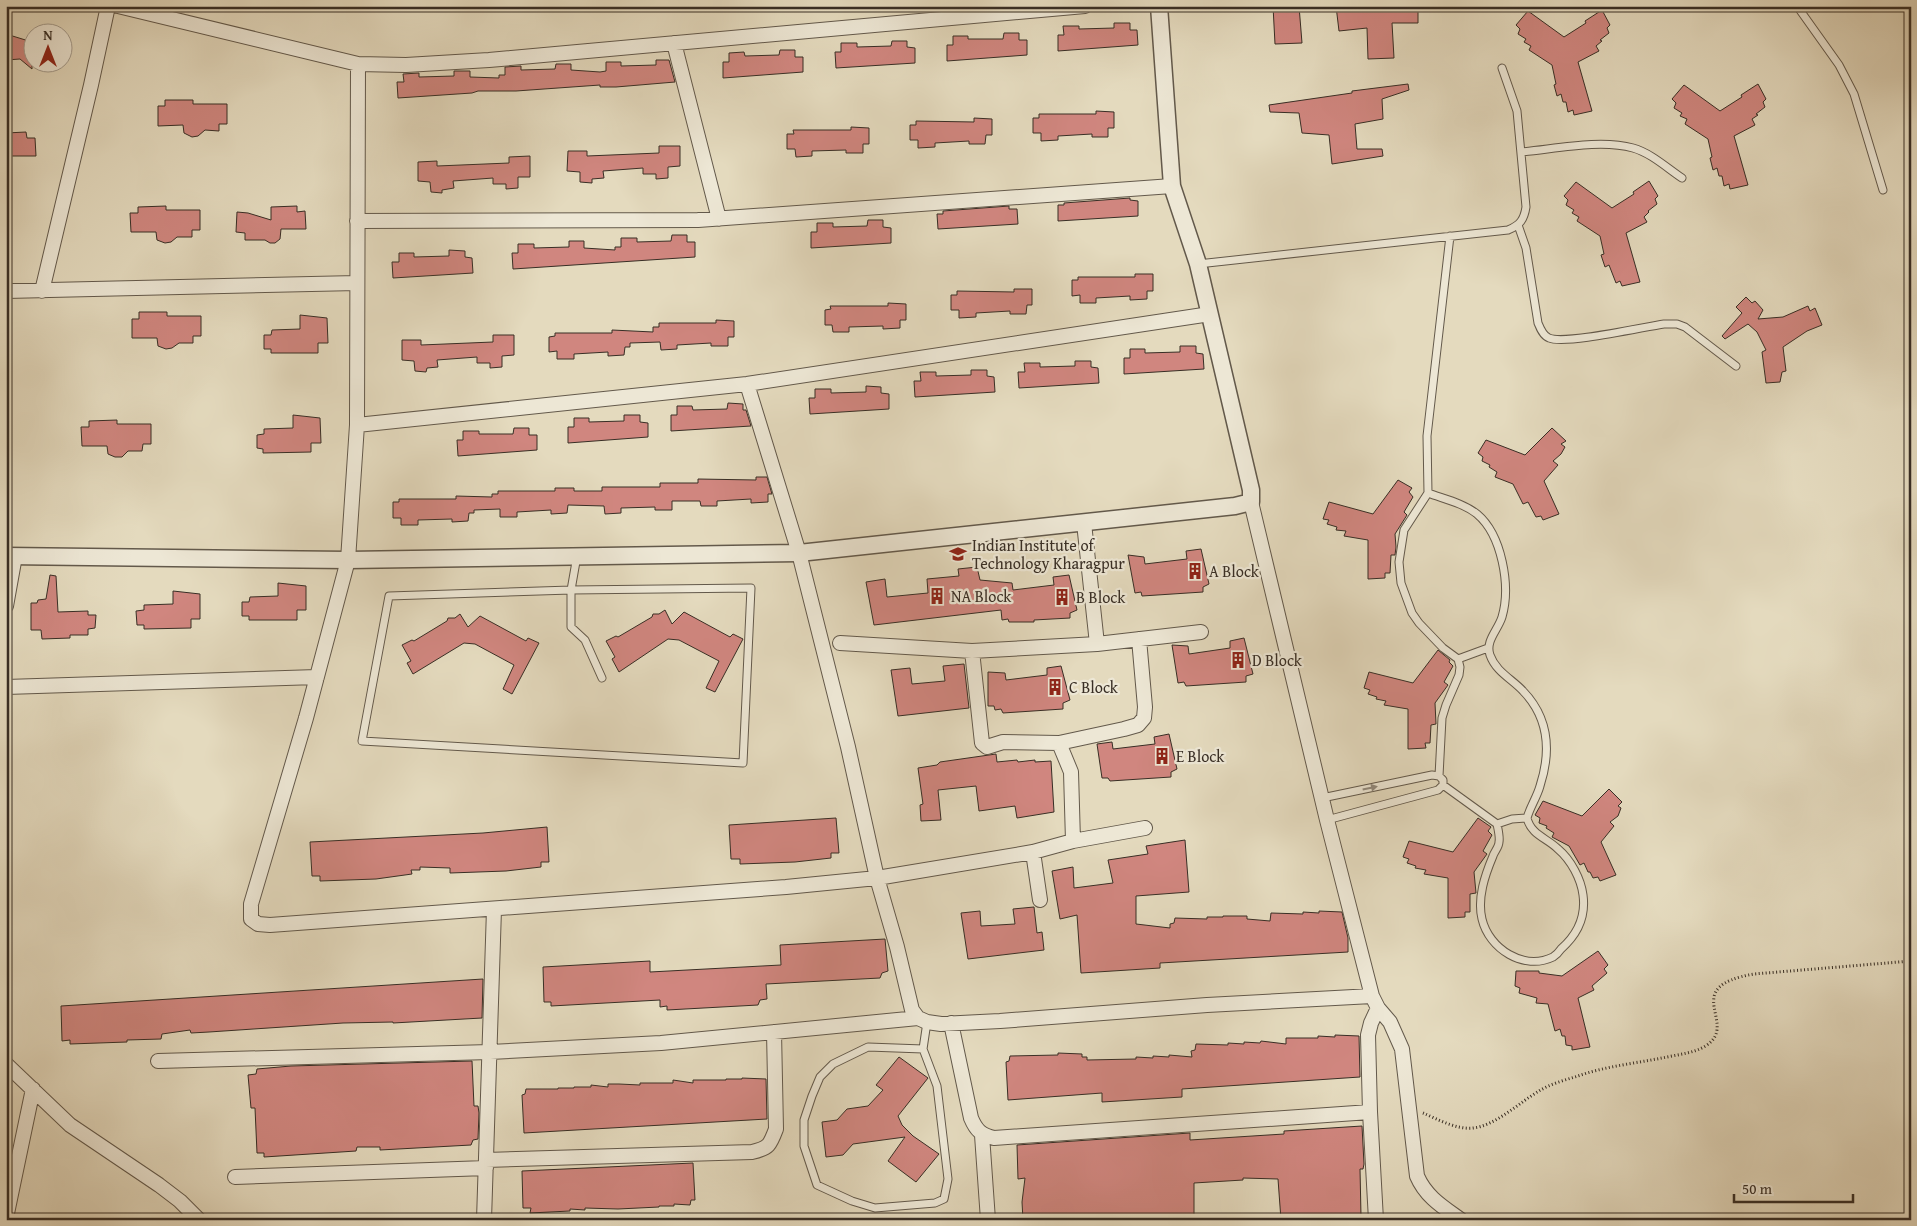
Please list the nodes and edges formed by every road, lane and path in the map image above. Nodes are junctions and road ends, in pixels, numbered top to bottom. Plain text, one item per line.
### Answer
1 (108, 6) edge
2 (118, 6) edge
3 (1086, 6) edge
4 (1158, 6) edge
5 (1798, 6) edge
6 (674, 43) junction
7 (358, 64) junction
8 (1502, 68) dead end
9 (1521, 152) junction
10 (1682, 178) dead end
11 (1172, 186) junction
12 (1883, 190) dead end
13 (719, 218) junction
14 (357, 221) junction
15 (1518, 225) junction
16 (1450, 236) junction
17 (1198, 264) junction
18 (357, 283) junction
19 (42, 290) junction
20 (6, 291) edge
21 (1210, 314) junction
22 (1736, 366) dead end
23 (748, 384) junction
24 (357, 425) junction
25 (1428, 493) junction
26 (1250, 502) junction
27 (1084, 523) junction
28 (800, 552) junction
29 (11, 556) edge
30 (578, 556) junction
31 (348, 560) junction
32 (571, 590) junction
33 (6, 606) edge
34 (1200, 632) dead end
35 (1139, 639) junction
36 (840, 643) dead end
37 (1097, 644) junction
38 (1488, 648) junction
39 (972, 651) junction
40 (1458, 659) junction
41 (317, 677) junction
42 (602, 678) dead end
43 (6, 687) edge
44 (1060, 743) junction
45 (1439, 776) junction
46 (1443, 785) junction
47 (1322, 798) junction
48 (1527, 818) junction
49 (1327, 820) junction
50 (1497, 824) junction
51 (1145, 828) dead end
52 (1073, 842) junction
53 (1034, 852) junction
54 (878, 878) junction
55 (1040, 900) dead end
56 (494, 909) junction
57 (1911, 961) edge
58 (1375, 1002) junction
59 (923, 1020) junction
60 (951, 1023) junction
61 (774, 1032) junction
62 (923, 1049) junction
63 (490, 1052) junction
64 (158, 1061) dead end
65 (6, 1064) edge
66 (33, 1089) junction
67 (1408, 1107) junction
68 (1370, 1112) junction
69 (982, 1135) junction
70 (486, 1164) junction
71 (234, 1177) dead end
72 (6, 1218) edge
73 (199, 1220) edge
74 (484, 1220) edge
75 (988, 1220) edge
76 (1376, 1220) edge
77 (1461, 1220) edge

1 - 19 street
2 - 7 street
3 - 6 street
4 - 11 street
5 - 12 lane
6 - 7 street
6 - 13 street
7 - 14 street
8 - 9 lane
9 - 10 lane
9 - 15 lane
11 - 13 street
11 - 17 street
13 - 14 street
14 - 18 street
15 - 16 lane
15 - 22 lane
16 - 17 lane
16 - 25 lane
17 - 21 street
18 - 19 street
18 - 24 street
19 - 20 street
21 - 23 street
21 - 26 street
23 - 24 street
23 - 28 street
24 - 31 street
25 - 38 lane
25 - 40 lane
26 - 27 street
26 - 47 street
27 - 28 street
27 - 37 street
28 - 30 street
28 - 54 street
29 - 31 street
29 - 33 street
30 - 31 street
30 - 32 lane
31 - 41 street
32 - 32 lane
32 - 42 lane
34 - 35 street
35 - 37 street
35 - 44 street
36 - 39 street
37 - 39 street
38 - 40 lane
38 - 48 lane
39 - 44 street
40 - 45 lane
41 - 43 street
41 - 56 street
44 - 52 street
45 - 46 lane
47 -> 45 lane
46 - 49 lane
46 - 50 lane
47 - 49 street
48 - 50 lane
48 - 50 lane
49 - 58 street
51 - 52 street
52 - 53 street
53 - 54 street
53 - 55 street
54 - 56 street
54 - 59 street
56 - 63 street
57 - 67 path
58 - 60 street
58 - 67 street
58 - 68 street
59 - 60 street
59 - 61 street
59 - 62 lane
60 - 69 street
61 - 63 street
61 - 70 street
62 - 62 lane
63 - 64 street
63 - 70 street
65 - 66 street
66 - 72 street
66 - 73 street
67 - 77 street
68 - 69 street
68 - 76 street
69 - 75 street
70 - 71 street
70 - 74 street

